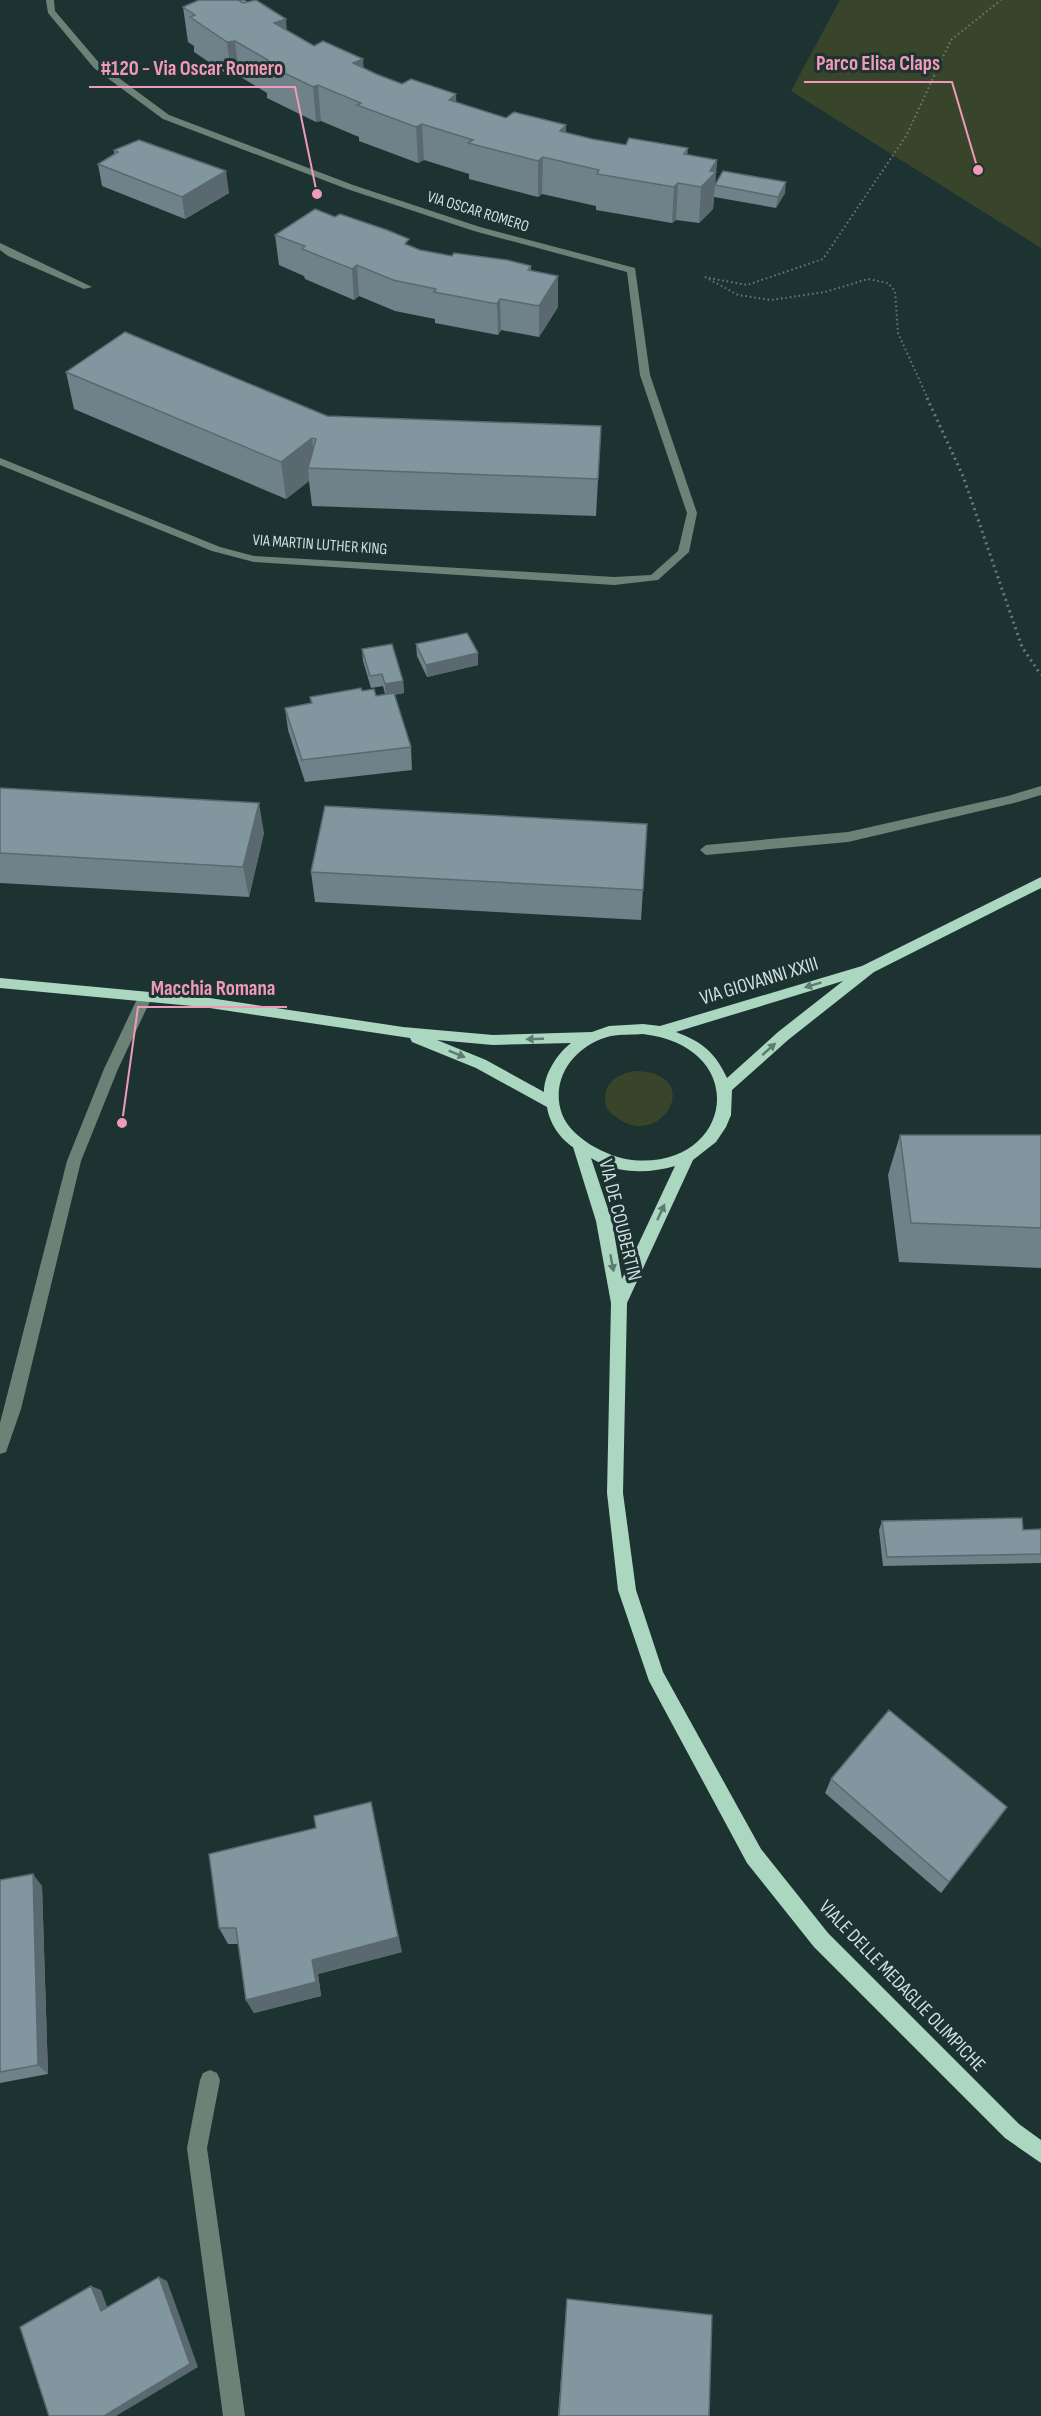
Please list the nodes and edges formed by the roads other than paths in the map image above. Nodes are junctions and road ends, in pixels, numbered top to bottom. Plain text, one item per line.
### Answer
1 (50, 0) edge
2 (0, 246) edge
3 (87, 287) dead end
4 (0, 461) edge
5 (654, 578) joint
6 (1041, 790) edge
7 (706, 850) dead end
8 (1041, 882) edge
9 (868, 968) junction
10 (0, 983) edge
11 (145, 997) junction
12 (660, 1031) junction
13 (403, 1032) junction
14 (593, 1037) junction
15 (725, 1088) junction
16 (552, 1103) junction
17 (580, 1146) junction
18 (687, 1156) junction
19 (619, 1303) junction
20 (0, 1448) edge
21 (210, 2080) dead end
22 (1041, 2154) edge
23 (234, 2416) edge

1 - 5 street, VIA OSCAR ROMERO
2 - 3 street
4 - 5 street, VIA MARTIN LUTHER KING
6 - 7 street
8 - 9 main road
9 -> 12 main road, VIA GIOVANNI XXIII
15 -> 9 main road
10 - 11 main road
11 - 13 main road
11 - 20 street
12 - 14 main road
12 - 15 main road
14 -> 13 main road
13 -> 16 main road
14 - 16 main road
15 - 18 main road, VIALE DELLE MEDAGLIE OLIMPICHE
16 - 17 main road
17 - 18 main road
17 -> 19 main road, VIA DE COUBERTIN
19 -> 18 main road, VIALE DELLE MEDAGLIE OLIMPICHE
19 - 22 main road, VIALE DELLE MEDAGLIE OLIMPICHE
21 - 23 street

